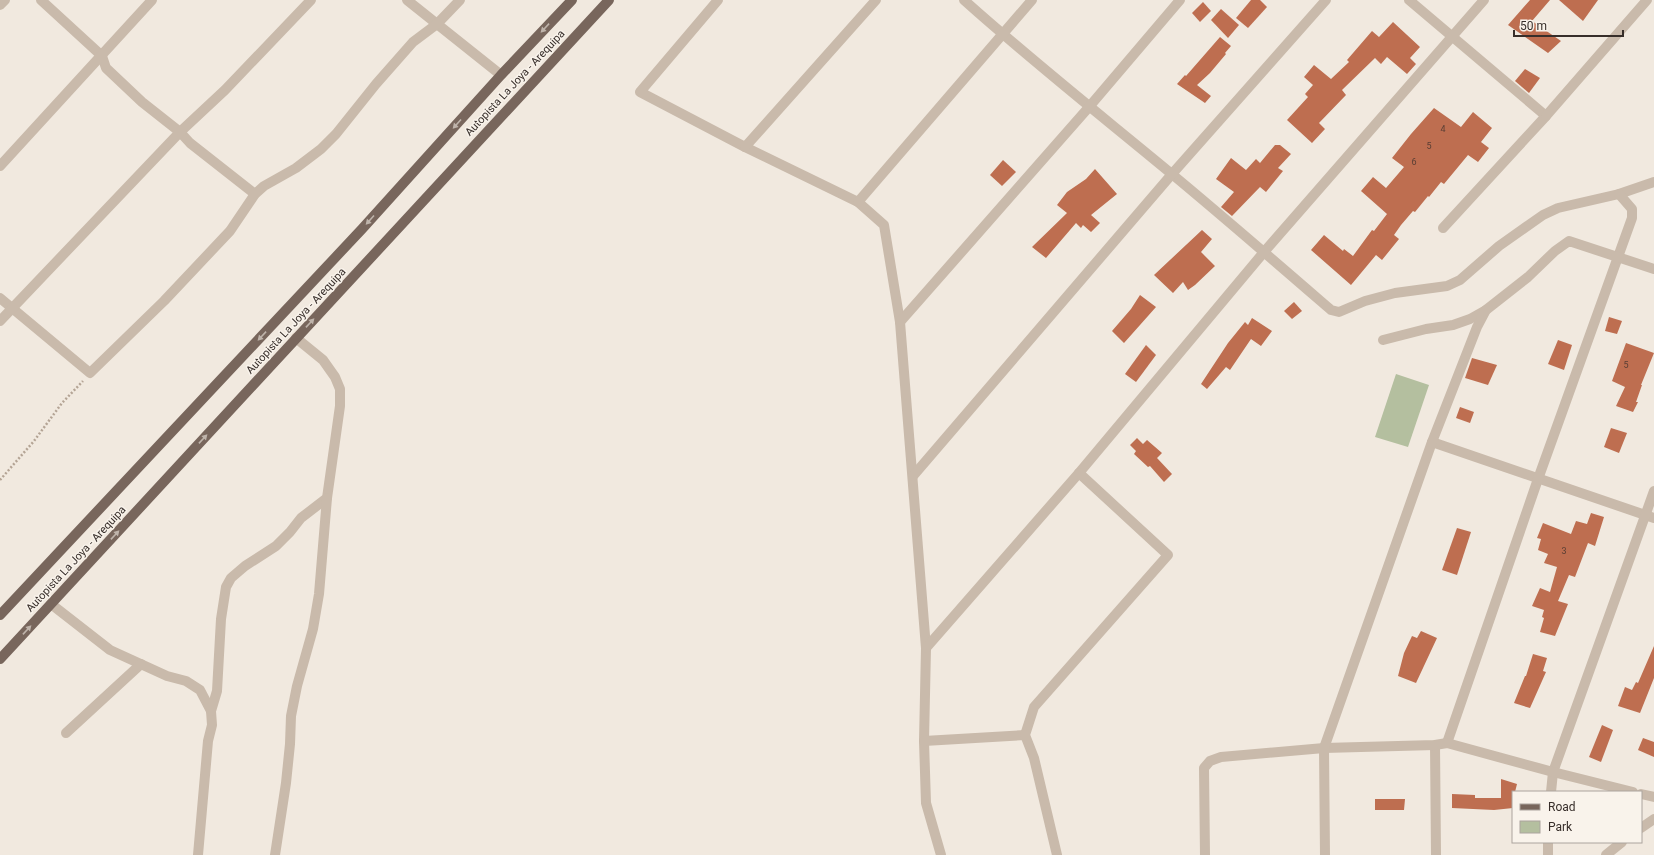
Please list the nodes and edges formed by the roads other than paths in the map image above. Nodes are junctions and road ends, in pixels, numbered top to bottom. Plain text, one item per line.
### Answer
1 (5, 0) edge
2 (41, 0) edge
3 (152, 0) edge
4 (311, 0) edge
5 (407, 0) edge
6 (460, 0) edge
7 (572, 0) edge
8 (609, 0) edge
9 (718, 0) edge
10 (876, 0) edge
11 (964, 0) edge
12 (1032, 0) edge
13 (1180, 0) edge
14 (1326, 0) edge
15 (1409, 0) edge
16 (1484, 0) edge
17 (1646, 0) edge
18 (0, 5) edge
19 (437, 24) junction
20 (1002, 34) junction
21 (1452, 36) junction
22 (102, 56) junction
23 (501, 75) junction
24 (1089, 108) junction
25 (1546, 116) junction
26 (180, 132) junction
27 (745, 147) junction
28 (0, 166) edge
29 (1172, 174) junction
30 (1654, 182) edge
31 (256, 194) junction
32 (1619, 194) junction
33 (858, 202) junction
34 (1443, 228) dead end
35 (1264, 252) junction
36 (1617, 258) junction
37 (1654, 269) edge
38 (0, 298) edge
39 (11, 308) junction
40 (1486, 310) junction
41 (0, 321) edge
42 (900, 322) junction
43 (296, 338) junction
44 (1383, 340) dead end
45 (1432, 442) junction
46 (1079, 473) junction
47 (913, 476) junction
48 (1538, 479) junction
49 (1654, 491) edge
50 (327, 498) junction
51 (1650, 517) edge
52 (51, 604) junction
53 (0, 615) edge
54 (926, 648) junction
55 (0, 659) edge
56 (141, 664) junction
57 (211, 711) junction
58 (66, 733) dead end
59 (1025, 735) junction
60 (924, 741) junction
61 (1447, 743) junction
62 (1435, 745) junction
63 (1324, 748) junction
64 (1553, 772) junction
65 (1551, 791) edge
66 (1629, 791) edge
67 (1642, 794) edge
68 (1654, 797) edge
69 (1654, 819) edge
70 (1642, 827) edge
71 (1548, 843) edge
72 (1621, 843) edge
73 (198, 855) edge
74 (275, 855) edge
75 (941, 855) edge
76 (1057, 855) edge
77 (1205, 855) edge
78 (1325, 855) edge
79 (1436, 855) edge
80 (1548, 855) edge
81 (1606, 855) edge

1 - 18 street
2 - 22 street
3 - 22 street
4 - 26 street
5 - 19 street
6 - 19 street
7 -> 23 main road, Autopista La Joya - Arequipa
43 -> 8 main road, Autopista La Joya - Arequipa
9 - 27 street
10 - 27 street
11 - 20 street
12 - 20 street
13 - 24 street
14 - 29 street
15 - 21 street
16 - 21 street
17 - 25 street
19 - 23 street
19 - 31 street
20 - 24 street
20 - 33 street
21 - 25 street
21 - 35 street
22 - 26 street
22 - 28 street
23 -> 53 main road, Autopista La Joya - Arequipa
24 - 29 street
24 - 42 street
25 - 34 street
26 - 31 street
26 - 39 street
27 - 33 street
29 - 35 street
29 - 47 street
30 - 32 street
31 - 39 street
32 - 35 street
32 - 36 street
33 - 42 street
35 - 46 street
36 - 37 street
36 - 40 street
36 - 48 street
38 - 39 street
39 - 41 street
40 - 44 street
40 - 45 street
42 - 47 street
43 - 50 street
52 -> 43 main road, Autopista La Joya - Arequipa
45 - 48 street
45 - 63 street
46 - 54 street
46 - 59 street
47 - 54 street
48 - 51 street
48 - 61 street
49 - 51 street
50 - 57 street
50 - 74 street
51 - 64 street
55 -> 52 main road, Autopista La Joya - Arequipa
52 - 56 street
54 - 60 street
56 - 57 street
56 - 58 street
57 - 73 street
59 - 60 street
59 - 76 street
60 - 75 street
61 - 62 street
61 - 64 street
62 - 63 street
62 - 79 street
63 - 77 street
63 - 78 street
64 - 65 street
64 - 66 street
67 - 68 street
69 - 70 street
71 - 80 street
72 - 81 street

